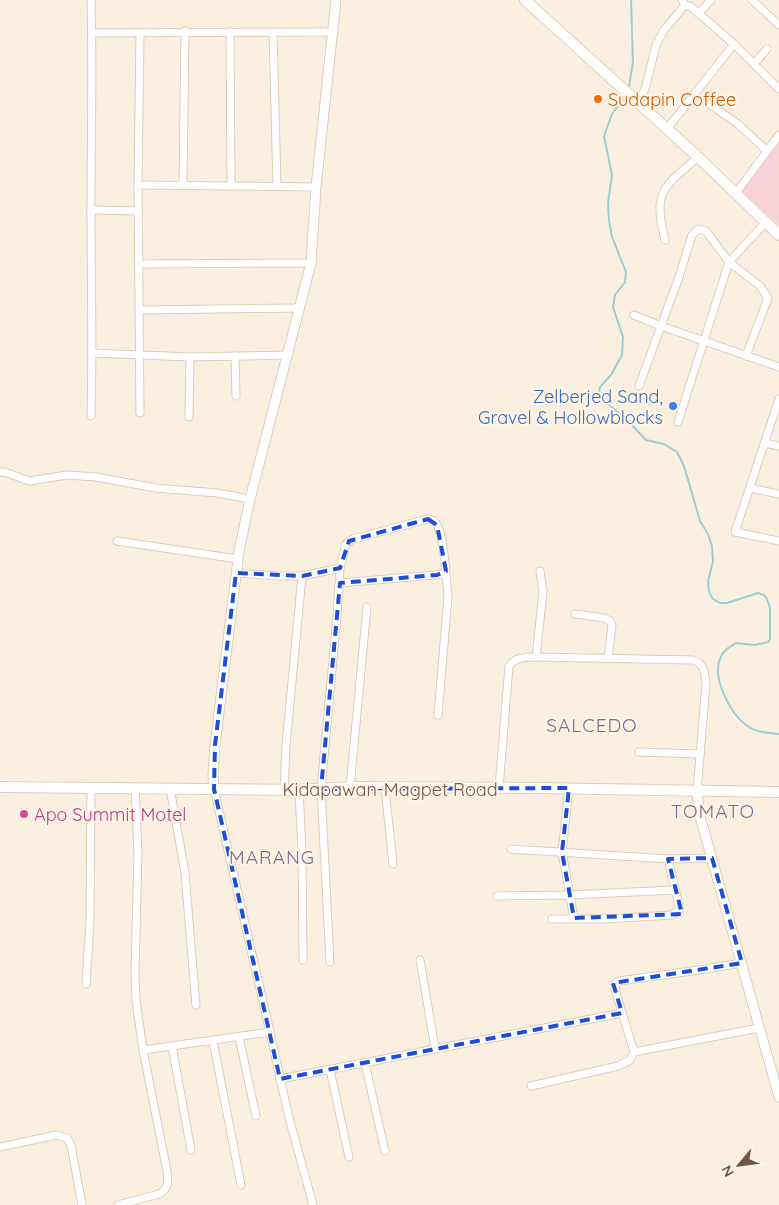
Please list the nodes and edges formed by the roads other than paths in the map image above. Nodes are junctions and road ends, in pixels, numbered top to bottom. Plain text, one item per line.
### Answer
1 (92, 0) edge
2 (336, 0) edge
3 (525, 0) edge
4 (712, 0) edge
5 (752, 0) edge
6 (684, 2) edge
7 (699, 14) junction
8 (779, 25) edge
9 (184, 31) junction
10 (92, 32) junction
11 (230, 32) junction
12 (273, 32) junction
13 (333, 32) junction
14 (140, 33) junction
15 (734, 44) junction
16 (767, 48) dead end
17 (754, 64) junction
18 (779, 89) edge
19 (638, 103) junction
20 (708, 103) dead end
21 (667, 129) junction
22 (779, 135) edge
23 (767, 151) junction
24 (698, 157) junction
25 (138, 185) junction
26 (183, 185) junction
27 (231, 186) junction
28 (277, 186) junction
29 (316, 187) junction
30 (736, 193) junction
31 (91, 210) junction
32 (139, 211) junction
33 (766, 222) junction
34 (779, 235) edge
35 (666, 240) dead end
36 (729, 262) junction
37 (311, 263) junction
38 (139, 264) junction
39 (299, 308) junction
40 (139, 310) junction
41 (634, 315) dead end
42 (661, 326) junction
43 (703, 341) junction
44 (93, 353) junction
45 (140, 355) junction
46 (288, 355) junction
47 (235, 356) junction
48 (746, 356) junction
49 (190, 357) junction
50 (779, 367) edge
51 (639, 386) dead end
52 (236, 396) dead end
53 (779, 399) edge
54 (140, 413) dead end
55 (91, 416) dead end
56 (189, 417) dead end
57 (678, 422) dead end
58 (765, 443) junction
59 (779, 446) edge
60 (0, 472) edge
61 (750, 488) junction
62 (779, 494) edge
63 (250, 499) junction
64 (117, 541) dead end
65 (779, 541) edge
66 (238, 559) junction
67 (340, 568) junction
68 (540, 571) dead end
69 (236, 572) junction
70 (446, 574) junction
71 (302, 576) junction
72 (340, 583) junction
73 (367, 607) dead end
74 (575, 614) dead end
75 (536, 657) junction
76 (608, 659) junction
77 (438, 715) dead end
78 (639, 752) dead end
79 (700, 754) junction
80 (0, 787) edge
81 (350, 787) junction
82 (91, 788) junction
83 (136, 788) junction
84 (170, 788) junction
85 (385, 788) junction
86 (499, 788) junction
87 (569, 788) junction
88 (214, 789) junction
89 (284, 789) junction
90 (321, 789) junction
91 (299, 790) junction
92 (697, 791) junction
93 (779, 792) edge
94 (511, 849) dead end
95 (562, 852) junction
96 (712, 858) junction
97 (668, 859) junction
98 (393, 864) dead end
99 (674, 890) junction
100 (571, 895) junction
101 (497, 896) dead end
102 (552, 918) dead end
103 (574, 918) junction
104 (303, 960) dead end
105 (420, 960) dead end
106 (330, 962) dead end
107 (742, 962) junction
108 (86, 984) dead end
109 (196, 1005) dead end
110 (622, 1013) junction
111 (759, 1028) junction
112 (270, 1032) junction
113 (239, 1037) junction
114 (213, 1041) junction
115 (172, 1046) junction
116 (434, 1048) junction
117 (143, 1050) junction
118 (634, 1052) junction
119 (365, 1063) junction
120 (330, 1070) junction
121 (776, 1077) edge
122 (280, 1079) junction
123 (531, 1086) dead end
124 (779, 1097) edge
125 (256, 1116) dead end
126 (0, 1147) edge
127 (191, 1150) dead end
128 (385, 1151) dead end
129 (349, 1157) dead end
130 (241, 1185) dead end
131 (82, 1205) edge
132 (118, 1205) edge
133 (313, 1205) edge

1 - 10 street
2 - 13 street
3 - 19 main road
4 - 7 street
5 - 8 street
6 - 7 street
6 - 19 street
7 - 15 street
9 - 11 street
9 - 14 street
9 - 26 street
10 - 14 street
10 - 31 street
11 - 12 street
11 - 27 street
12 - 13 street
12 - 28 street
13 - 29 street
14 - 25 street
15 - 17 street
15 - 21 street
16 - 17 street
17 - 18 street
19 - 21 main road
20 - 23 street
21 - 24 main road
22 - 23 street
23 - 30 street
24 - 30 main road
24 - 35 street
25 - 26 street
25 - 32 street
26 - 27 street
27 - 28 street
28 - 29 street
29 - 37 street
30 - 33 main road
31 - 32 street
31 - 44 street
32 - 38 street
33 - 34 main road
33 - 36 street
36 - 42 street
36 - 43 street
36 - 48 street
37 - 38 street
37 - 39 street
38 - 40 street
39 - 40 street
39 - 46 street
40 - 45 street
41 - 42 street
42 - 43 street
42 - 51 street
43 - 48 street
43 - 57 street
44 - 45 street
44 - 55 street
45 - 49 street
45 - 54 street
46 - 47 street
46 - 63 street
47 - 49 street
47 - 52 street
48 - 50 street
49 - 56 street
53 - 58 street
58 - 59 street
58 - 61 street
60 - 63 street
61 - 62 street
61 - 65 street
63 - 66 street
64 - 66 street
66 - 69 street
67 - 70 street
67 - 71 street
67 - 72 street
68 - 75 street
69 - 71 street
69 - 88 street
70 - 72 street
70 - 77 street
71 - 89 street
72 - 90 street
73 - 81 street
74 - 76 street
75 - 76 street
75 - 86 street
76 - 79 street
78 - 79 street
79 - 92 street
80 - 82 main road, Kidapawan-Magpet Road
81 - 85 main road, Kidapawan-Magpet Road
81 - 90 main road, Kidapawan-Magpet Road
82 - 83 main road, Kidapawan-Magpet Road
82 - 108 street
83 - 84 main road, Kidapawan-Magpet Road
83 - 117 street
84 - 88 main road, Kidapawan-Magpet Road
84 - 109 street
85 - 86 main road, Kidapawan-Magpet Road
85 - 98 street
86 - 87 main road, Kidapawan-Magpet Road
87 - 92 main road, Kidapawan-Magpet Road
87 - 95 street
88 - 89 main road, Kidapawan-Magpet Road
88 - 112 street
89 - 91 main road, Kidapawan-Magpet Road
90 - 91 main road, Kidapawan-Magpet Road
90 - 106 street
91 - 104 street
92 - 93 main road, Kidapawan-Magpet Road
92 - 96 street
94 - 95 street
95 - 97 street
95 - 100 street
96 - 97 street
96 - 107 street
97 - 99 street
99 - 100 street
99 - 103 street
100 - 101 street
100 - 103 street
102 - 103 street
105 - 116 street
107 - 110 street
107 - 111 street
110 - 116 street
110 - 118 street
111 - 118 street
111 - 121 street
112 - 113 street
112 - 122 street
113 - 114 street
113 - 125 street
114 - 115 street
114 - 130 street
115 - 117 street
115 - 127 street
116 - 119 street
117 - 132 street
118 - 123 street
119 - 120 street
119 - 128 street
120 - 122 street
120 - 129 street
121 - 124 street
122 - 133 street
126 - 131 street

